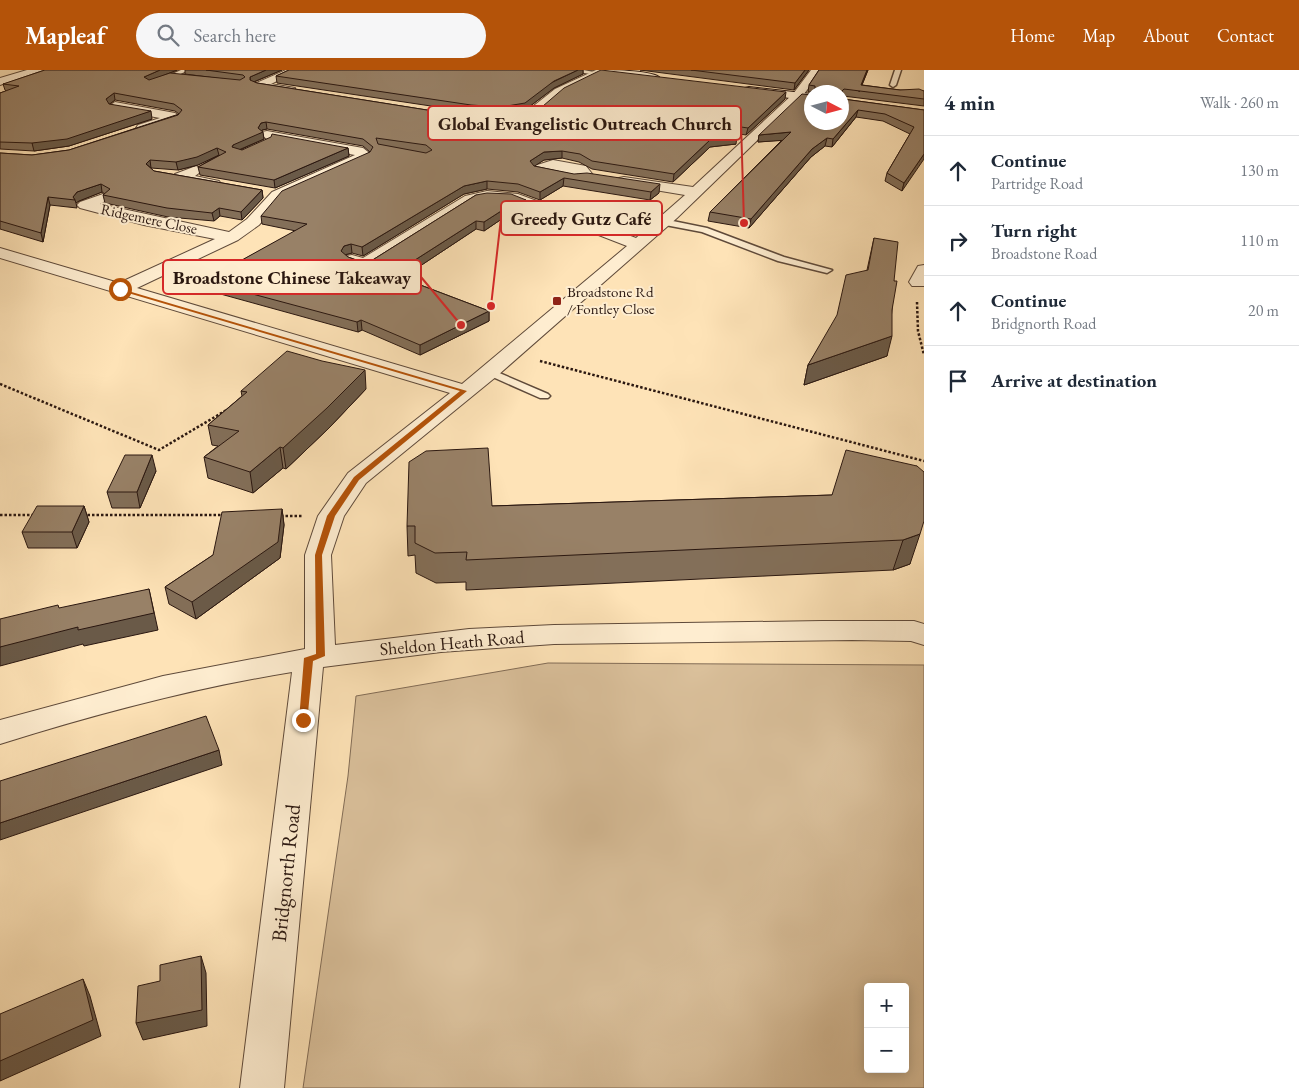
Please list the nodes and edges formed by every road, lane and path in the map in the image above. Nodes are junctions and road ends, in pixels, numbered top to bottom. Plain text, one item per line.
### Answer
1 (38, 70) edge
2 (186, 70) edge
3 (570, 70) edge
4 (817, 70) edge
5 (898, 70) edge
6 (601, 71) edge
7 (290, 72) edge
8 (171, 76) junction
9 (164, 78) edge
10 (190, 78) edge
11 (665, 81) edge
12 (0, 82) edge
13 (810, 85) edge
14 (893, 85) dead end
15 (739, 88) edge
16 (305, 92) edge
17 (804, 97) edge
18 (115, 106) edge
19 (487, 120) edge
20 (662, 128) edge
21 (132, 132) edge
22 (710, 135) edge
23 (271, 138) edge
24 (380, 149) edge
25 (365, 156) junction
26 (200, 168) edge
27 (164, 174) edge
28 (586, 175) edge
29 (180, 177) junction
30 (229, 187) edge
31 (258, 192) edge
32 (697, 192) junction
33 (277, 195) junction
34 (103, 198) edge
35 (663, 222) junction
36 (232, 236) junction
37 (637, 244) junction
38 (0, 253) edge
39 (352, 260) edge
40 (827, 270) dead end
41 (921, 276) edge
42 (120, 289) junction
43 (511, 353) junction
44 (924, 355) edge
45 (490, 372) junction
46 (0, 384) edge
47 (464, 391) junction
48 (544, 396) dead end
49 (234, 405) edge
50 (924, 461) edge
51 (0, 514) edge
52 (39, 515) edge
53 (78, 515) edge
54 (234, 515) edge
55 (273, 516) edge
56 (331, 516) junction
57 (921, 630) edge
58 (314, 657) junction
59 (0, 732) edge
60 (262, 1088) edge

1 - 12 street
2 - 8 lane
3 - 6 lane
4 - 13 street, Bridgnorth Road
5 - 14 lane
6 - 11 street
6 - 19 street
7 - 16 street
8 - 9 lane
8 - 10 lane
15 - 17 street
17 - 32 street, Bridgnorth Road
18 - 21 street
20 - 22 street
23 - 25 street
24 - 25 street
25 - 33 street
26 - 29 street
27 - 29 street
28 - 32 street
29 - 30 street
31 - 33 street
32 - 35 street, Bridgnorth Road
33 - 36 street
34 - 36 street, Ridgemere Close
35 - 37 street, Bridgnorth Road
35 - 40 lane
36 - 42 street
37 - 39 street
37 - 43 street, Bridgnorth Road
38 - 42 street
41 - 44 path
42 - 47 street
43 - 45 street, Bridgnorth Road
43 - 50 path
45 - 47 street, Bridgnorth Road
45 - 48 lane
46 - 49 path
47 - 56 street, Bridgnorth Road
51 - 52 path
53 - 54 path
55 - 56 path
56 - 58 street, Bridgnorth Road
57 - 58 street, Sheldon Heath Road
58 - 59 street, Sheldon Heath Road
58 - 60 street, Bridgnorth Road

